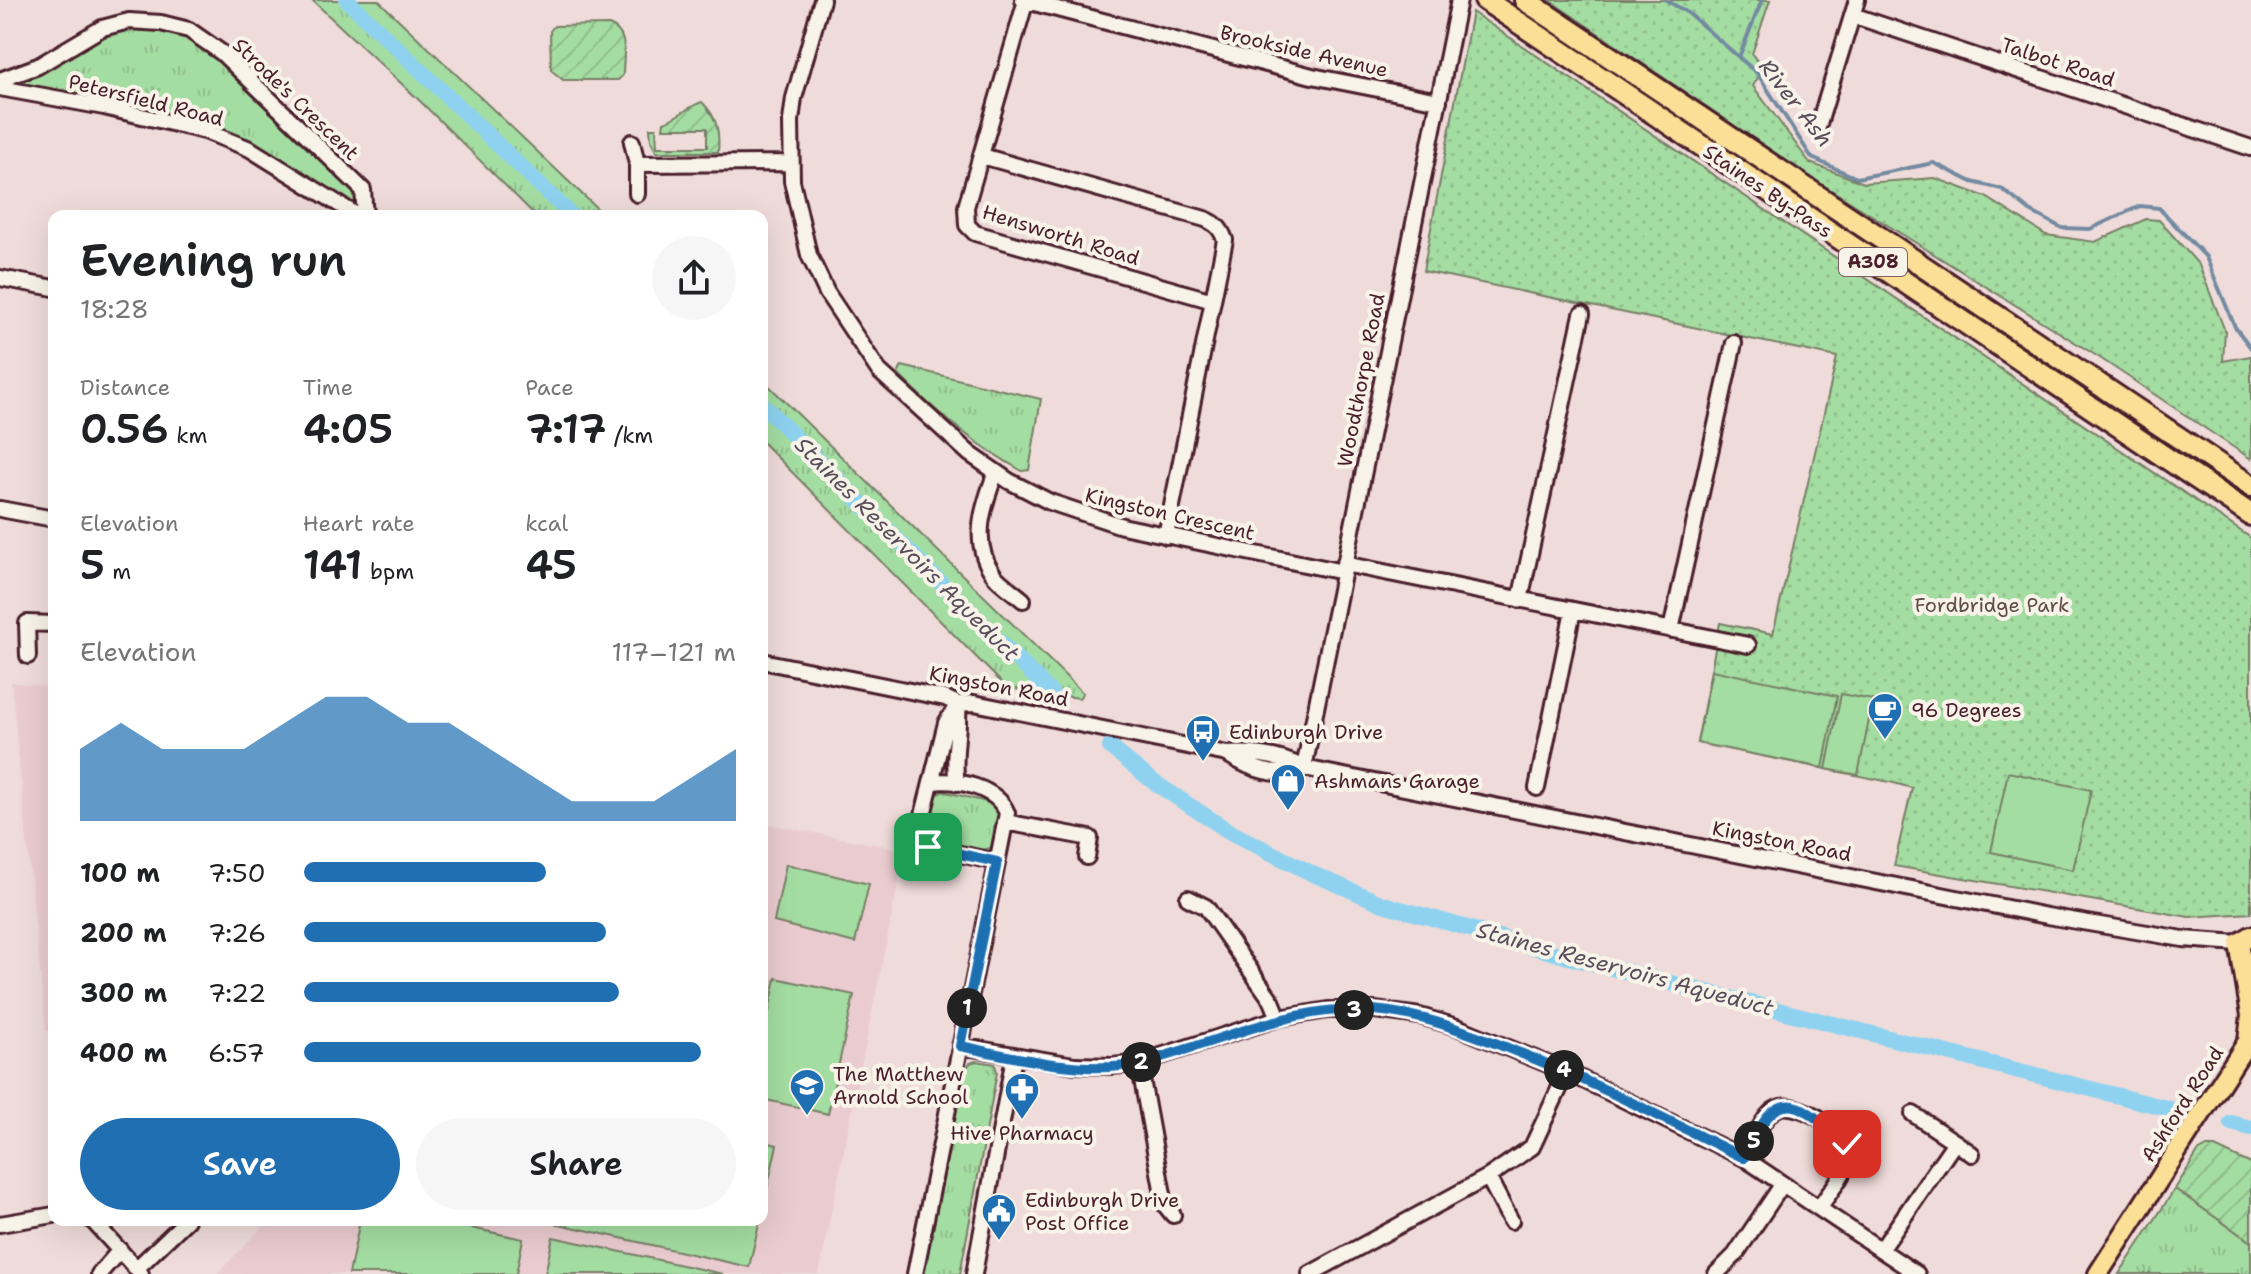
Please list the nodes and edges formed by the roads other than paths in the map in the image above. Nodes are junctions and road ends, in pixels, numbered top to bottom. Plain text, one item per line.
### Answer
1 (822, 0) edge
2 (1025, 0) edge
3 (1459, 0) edge
4 (1525, 0) edge
5 (1491, 4) edge
6 (1855, 7) edge
7 (0, 80) edge
8 (0, 88) edge
9 (1439, 101) junction
10 (1818, 127) dead end
11 (632, 142) dead end
12 (2251, 148) edge
13 (982, 156) junction
14 (790, 163) junction
15 (637, 164) junction
16 (637, 194) dead end
17 (348, 210) edge
18 (365, 210) edge
19 (0, 278) edge
20 (48, 287) edge
21 (1213, 301) junction
22 (1582, 314) dead end
23 (1734, 343) dead end
24 (996, 472) junction
25 (2251, 486) edge
26 (0, 509) edge
27 (2251, 515) edge
28 (48, 518) edge
29 (1166, 536) junction
30 (1344, 568) junction
31 (1023, 600) dead end
32 (1520, 600) junction
33 (1573, 610) junction
34 (48, 624) edge
35 (1671, 630) junction
36 (1748, 645) dead end
37 (28, 656) dead end
38 (768, 662) edge
39 (958, 704) junction
40 (1304, 768) junction
41 (932, 782) junction
42 (957, 783) junction
43 (1537, 788) dead end
44 (1005, 822) junction
45 (1087, 857) dead end
46 (997, 862) junction
47 (1188, 898) dead end
48 (2245, 939) edge
49 (1279, 1018) junction
50 (960, 1046) junction
51 (1014, 1057) junction
52 (1139, 1063) junction
53 (1567, 1072) junction
54 (1913, 1114) dead end
55 (1955, 1142) junction
56 (1972, 1154) dead end
57 (1744, 1158) junction
58 (1488, 1177) junction
59 (1782, 1185) junction
60 (1820, 1207) junction
61 (1173, 1215) dead end
62 (48, 1216) edge
63 (1511, 1221) dead end
64 (0, 1224) edge
65 (98, 1226) edge
66 (181, 1226) edge
67 (120, 1250) junction
68 (1881, 1250) junction
69 (139, 1271) edge
70 (99, 1274) edge
71 (915, 1274) edge
72 (974, 1274) edge
73 (1310, 1274) edge
74 (1716, 1274) edge
75 (1917, 1274) edge
76 (2098, 1274) edge

1 - 14 street, Kingston Crescent
2 - 9 street, Brookside Avenue
2 - 13 street, Hensworth Road
3 - 9 street, Woodthorpe Road
4 - 25 highway, Staines By-Pass / A308
5 - 27 highway, Staines By-Pass / A308
6 - 10 street
6 - 12 street, Talbot Road
7 - 18 street, Strode's Crescent
8 - 17 street, Petersfield Road
9 - 30 street, Woodthorpe Road
11 - 15 street
13 - 21 street
13 - 21 street, Hensworth Road
14 - 15 street
14 - 24 street, Kingston Crescent
15 - 16 street
19 - 20 street
21 - 29 street
22 - 32 street
23 - 35 street
24 - 29 street, Kingston Crescent
24 - 31 street
26 - 28 street
29 - 30 street, Kingston Crescent
30 - 32 street, Kingston Crescent
30 - 40 street, Woodthorpe Road
32 - 33 street, Kingston Crescent
33 - 35 street, Kingston Crescent
33 - 43 street
34 - 37 street
35 - 36 street, Kingston Crescent
38 - 39 street, Kingston Road
39 - 40 street, Kingston Road
39 - 41 street
39 - 42 street
40 - 48 street, Kingston Road
41 - 42 street
41 - 46 street
42 - 44 street
44 - 45 street
44 - 46 street
46 - 50 street
47 - 49 street
48 - 76 main road, Ashford Road
49 - 52 street
49 - 53 street
50 - 51 street
50 - 71 street
51 - 52 street
51 - 72 street
52 - 61 street
53 - 57 street
53 - 58 street
54 - 55 street
55 - 56 street
55 - 68 street
57 - 59 street
57 - 60 street
58 - 63 street
58 - 73 street
59 - 60 street
59 - 74 street
60 - 68 street
62 - 64 street
65 - 67 street
66 - 69 street
67 - 69 street
67 - 70 street
68 - 75 street

